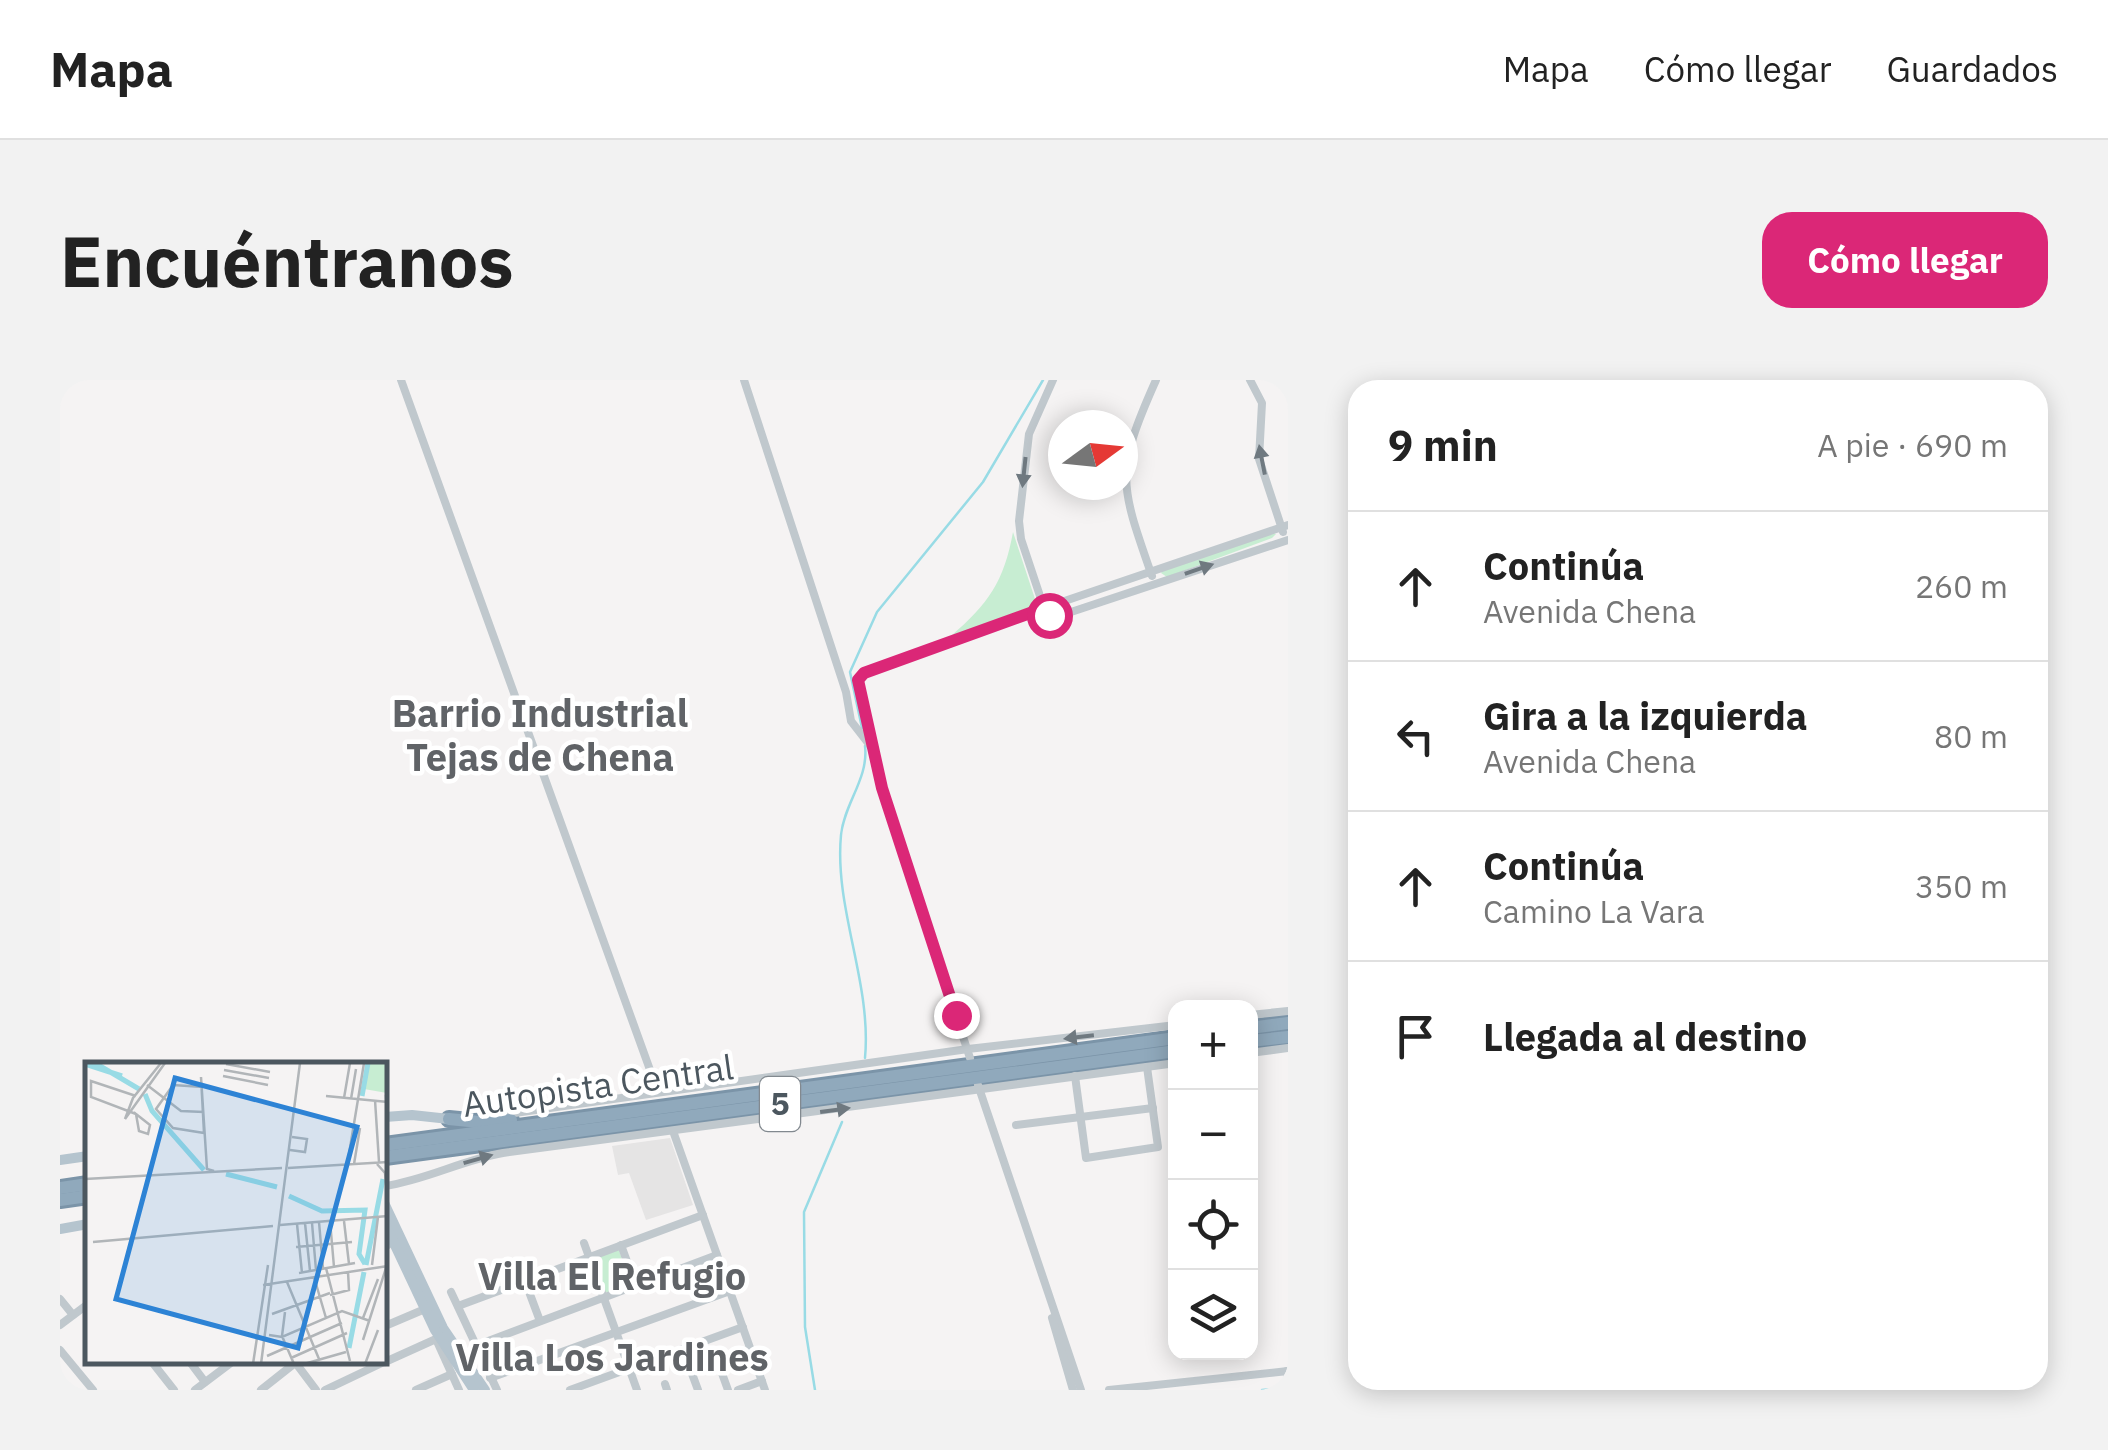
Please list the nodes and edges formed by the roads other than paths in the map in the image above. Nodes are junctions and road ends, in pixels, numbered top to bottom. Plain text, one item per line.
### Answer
1 (401, 380) edge
2 (744, 380) edge
3 (1053, 380) edge
4 (1156, 380) edge
5 (1250, 380) edge
6 (1285, 526) edge
7 (1287, 540) edge
8 (1150, 571) junction
9 (1156, 585) junction
10 (1069, 599) junction
11 (1044, 608) junction
12 (1074, 612) junction
13 (870, 745) junction
14 (1288, 1011) edge
15 (1258, 1014) edge
16 (1288, 1023) edge
17 (1168, 1026) edge
18 (1258, 1027) edge
19 (1288, 1037) edge
20 (1168, 1039) edge
21 (1258, 1040) edge
22 (1288, 1048) edge
23 (1168, 1052) edge
24 (1258, 1052) edge
25 (969, 1054) junction
26 (1168, 1064) edge
27 (1148, 1067) junction
28 (1075, 1076) junction
29 (999, 1086) junction
30 (979, 1087) junction
31 (658, 1092) junction
32 (985, 1107) junction
33 (1153, 1108) junction
34 (608, 1114) junction
35 (388, 1117) edge
36 (1081, 1117) junction
37 (448, 1119) junction
38 (1016, 1126) dead end
39 (673, 1130) junction
40 (388, 1146) edge
41 (85, 1156) edge
42 (388, 1157) edge
43 (60, 1160) edge
44 (85, 1184) edge
45 (388, 1185) edge
46 (60, 1188) edge
47 (85, 1196) edge
48 (60, 1200) edge
49 (703, 1214) junction
50 (85, 1224) edge
51 (60, 1228) edge
52 (392, 1240) edge
53 (584, 1242) dead end
54 (620, 1245) junction
55 (717, 1255) junction
56 (590, 1257) junction
57 (388, 1258) edge
58 (406, 1270) junction
59 (525, 1281) junction
60 (636, 1286) junction
61 (730, 1290) junction
62 (452, 1292) dead end
63 (604, 1298) junction
64 (60, 1299) edge
65 (85, 1306) edge
66 (458, 1306) junction
67 (425, 1309) junction
68 (73, 1315) junction
69 (540, 1321) junction
70 (388, 1325) edge
71 (60, 1326) edge
72 (743, 1327) junction
73 (616, 1332) junction
74 (436, 1334) junction
75 (475, 1346) junction
76 (60, 1350) edge
77 (388, 1360) edge
78 (154, 1365) edge
79 (192, 1365) edge
80 (227, 1365) edge
81 (295, 1365) edge
82 (299, 1365) edge
83 (379, 1365) edge
84 (719, 1365) dead end
85 (629, 1368) junction
86 (690, 1371) dead end
87 (1288, 1371) edge
88 (452, 1374) junction
89 (490, 1378) junction
90 (205, 1382) junction
91 (764, 1386) edge
92 (1288, 1387) edge
93 (264, 1389) edge
94 (92, 1390) edge
95 (174, 1390) edge
96 (195, 1390) edge
97 (316, 1390) edge
98 (325, 1390) edge
99 (416, 1390) edge
100 (460, 1390) edge
101 (474, 1390) edge
102 (486, 1390) edge
103 (497, 1390) edge
104 (570, 1390) edge
105 (637, 1390) edge
106 (698, 1390) edge
107 (728, 1390) edge
108 (738, 1390) edge
109 (1077, 1390) edge
110 (1109, 1390) edge

1 - 31 street
2 - 13 street
3 -> 11 street
4 - 8 street
6 -> 5 street
6 - 7 street
6 - 8 street
9 -> 7 street
8 - 9 street
8 - 10 street
9 - 12 street
10 - 11 street
10 - 12 street
11 - 12 street
11 - 13 street
13 - 25 street
14 - 15 street
16 - 18 highway
17 -> 25 street
19 - 21 highway
20 - 34 highway, Autopista Central / 5
22 - 24 street
23 - 42 highway, Autopista Central / 5
25 - 31 street
26 - 27 street
27 - 28 street
27 - 33 street
28 - 29 street
28 - 36 street
29 - 30 street
29 - 32 street
30 - 32 street
39 -> 30 street
31 - 37 street
32 - 109 street
33 - 36 street
33 - 36 street
34 - 37 highway
34 - 40 highway, Autopista Central / 5
35 - 37 main road
36 - 38 street
45 -> 39 street
39 - 49 street
41 - 43 main road
44 - 46 highway
47 - 48 highway
49 - 54 street
49 - 55 street
50 - 51 main road
52 - 58 main road
52 - 102 main road
53 - 56 street
54 - 56 street
54 - 60 street
55 - 60 street
55 - 61 street
56 - 59 street
56 - 63 street
57 - 58 main road
58 - 67 main road
59 - 66 street
59 - 69 street
60 - 63 street
61 - 72 street
61 - 73 street
62 - 66 street
63 - 69 street
63 - 73 street
64 - 68 street
65 - 68 street
66 - 75 street
67 - 70 street
67 - 74 main road
68 - 71 street
69 - 75 street
72 - 85 street
72 - 91 street
73 - 85 street
73 - 89 street
74 - 77 street
74 - 88 street
74 - 101 main road
75 - 89 street
76 - 94 street
78 - 95 street
79 - 90 street
80 - 90 street
81 - 93 street
82 - 97 street
83 - 98 street
84 - 107 street
85 - 104 street
85 - 105 street
86 - 106 street
87 - 92 street
87 - 110 street
88 - 99 street
88 - 100 street
89 - 103 street
90 - 96 street
91 - 108 street

